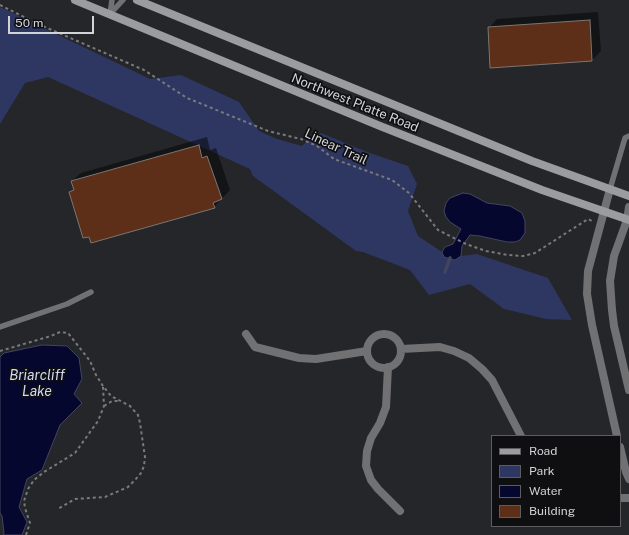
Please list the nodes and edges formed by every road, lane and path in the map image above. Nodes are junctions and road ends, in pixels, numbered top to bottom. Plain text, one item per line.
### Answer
1 (75, 0) edge
2 (112, 0) edge
3 (123, 0) edge
4 (137, 0) edge
5 (0, 5) edge
6 (110, 14) junction
7 (629, 136) edge
8 (610, 188) junction
9 (629, 196) edge
10 (629, 207) edge
11 (604, 212) junction
12 (628, 220) edge
13 (601, 223) junction
14 (91, 292) dead end
15 (0, 327) edge
16 (246, 334) dead end
17 (401, 349) junction
18 (0, 351) edge
19 (367, 351) junction
20 (388, 367) junction
21 (103, 386) junction
22 (629, 390) edge
23 (119, 401) junction
24 (104, 406) junction
25 (521, 435) edge
26 (617, 435) edge
27 (621, 451) edge
28 (629, 479) edge
29 (58, 509) dead end
30 (400, 511) dead end
31 (26, 535) edge

1 - 6 main road, Northwest Platte Road
2 - 6 lane
3 - 6 lane
4 - 8 main road, Northwest Platte Road
5 - 13 path, Linear Trail
6 - 11 main road, Northwest Platte Road
7 - 8 lane
8 - 9 main road, Northwest Platte Road
8 - 11 street
10 - 12 street
11 - 12 main road, Northwest Platte Road
11 - 13 street
12 - 22 street
13 - 26 street
14 - 15 lane
16 - 19 street
17 - 19 street
17 - 20 street
17 - 25 street
18 - 21 path
19 - 20 street
20 - 30 street
21 - 23 path
21 - 24 path
23 - 24 path
23 - 29 path
24 - 31 path
27 - 28 street

